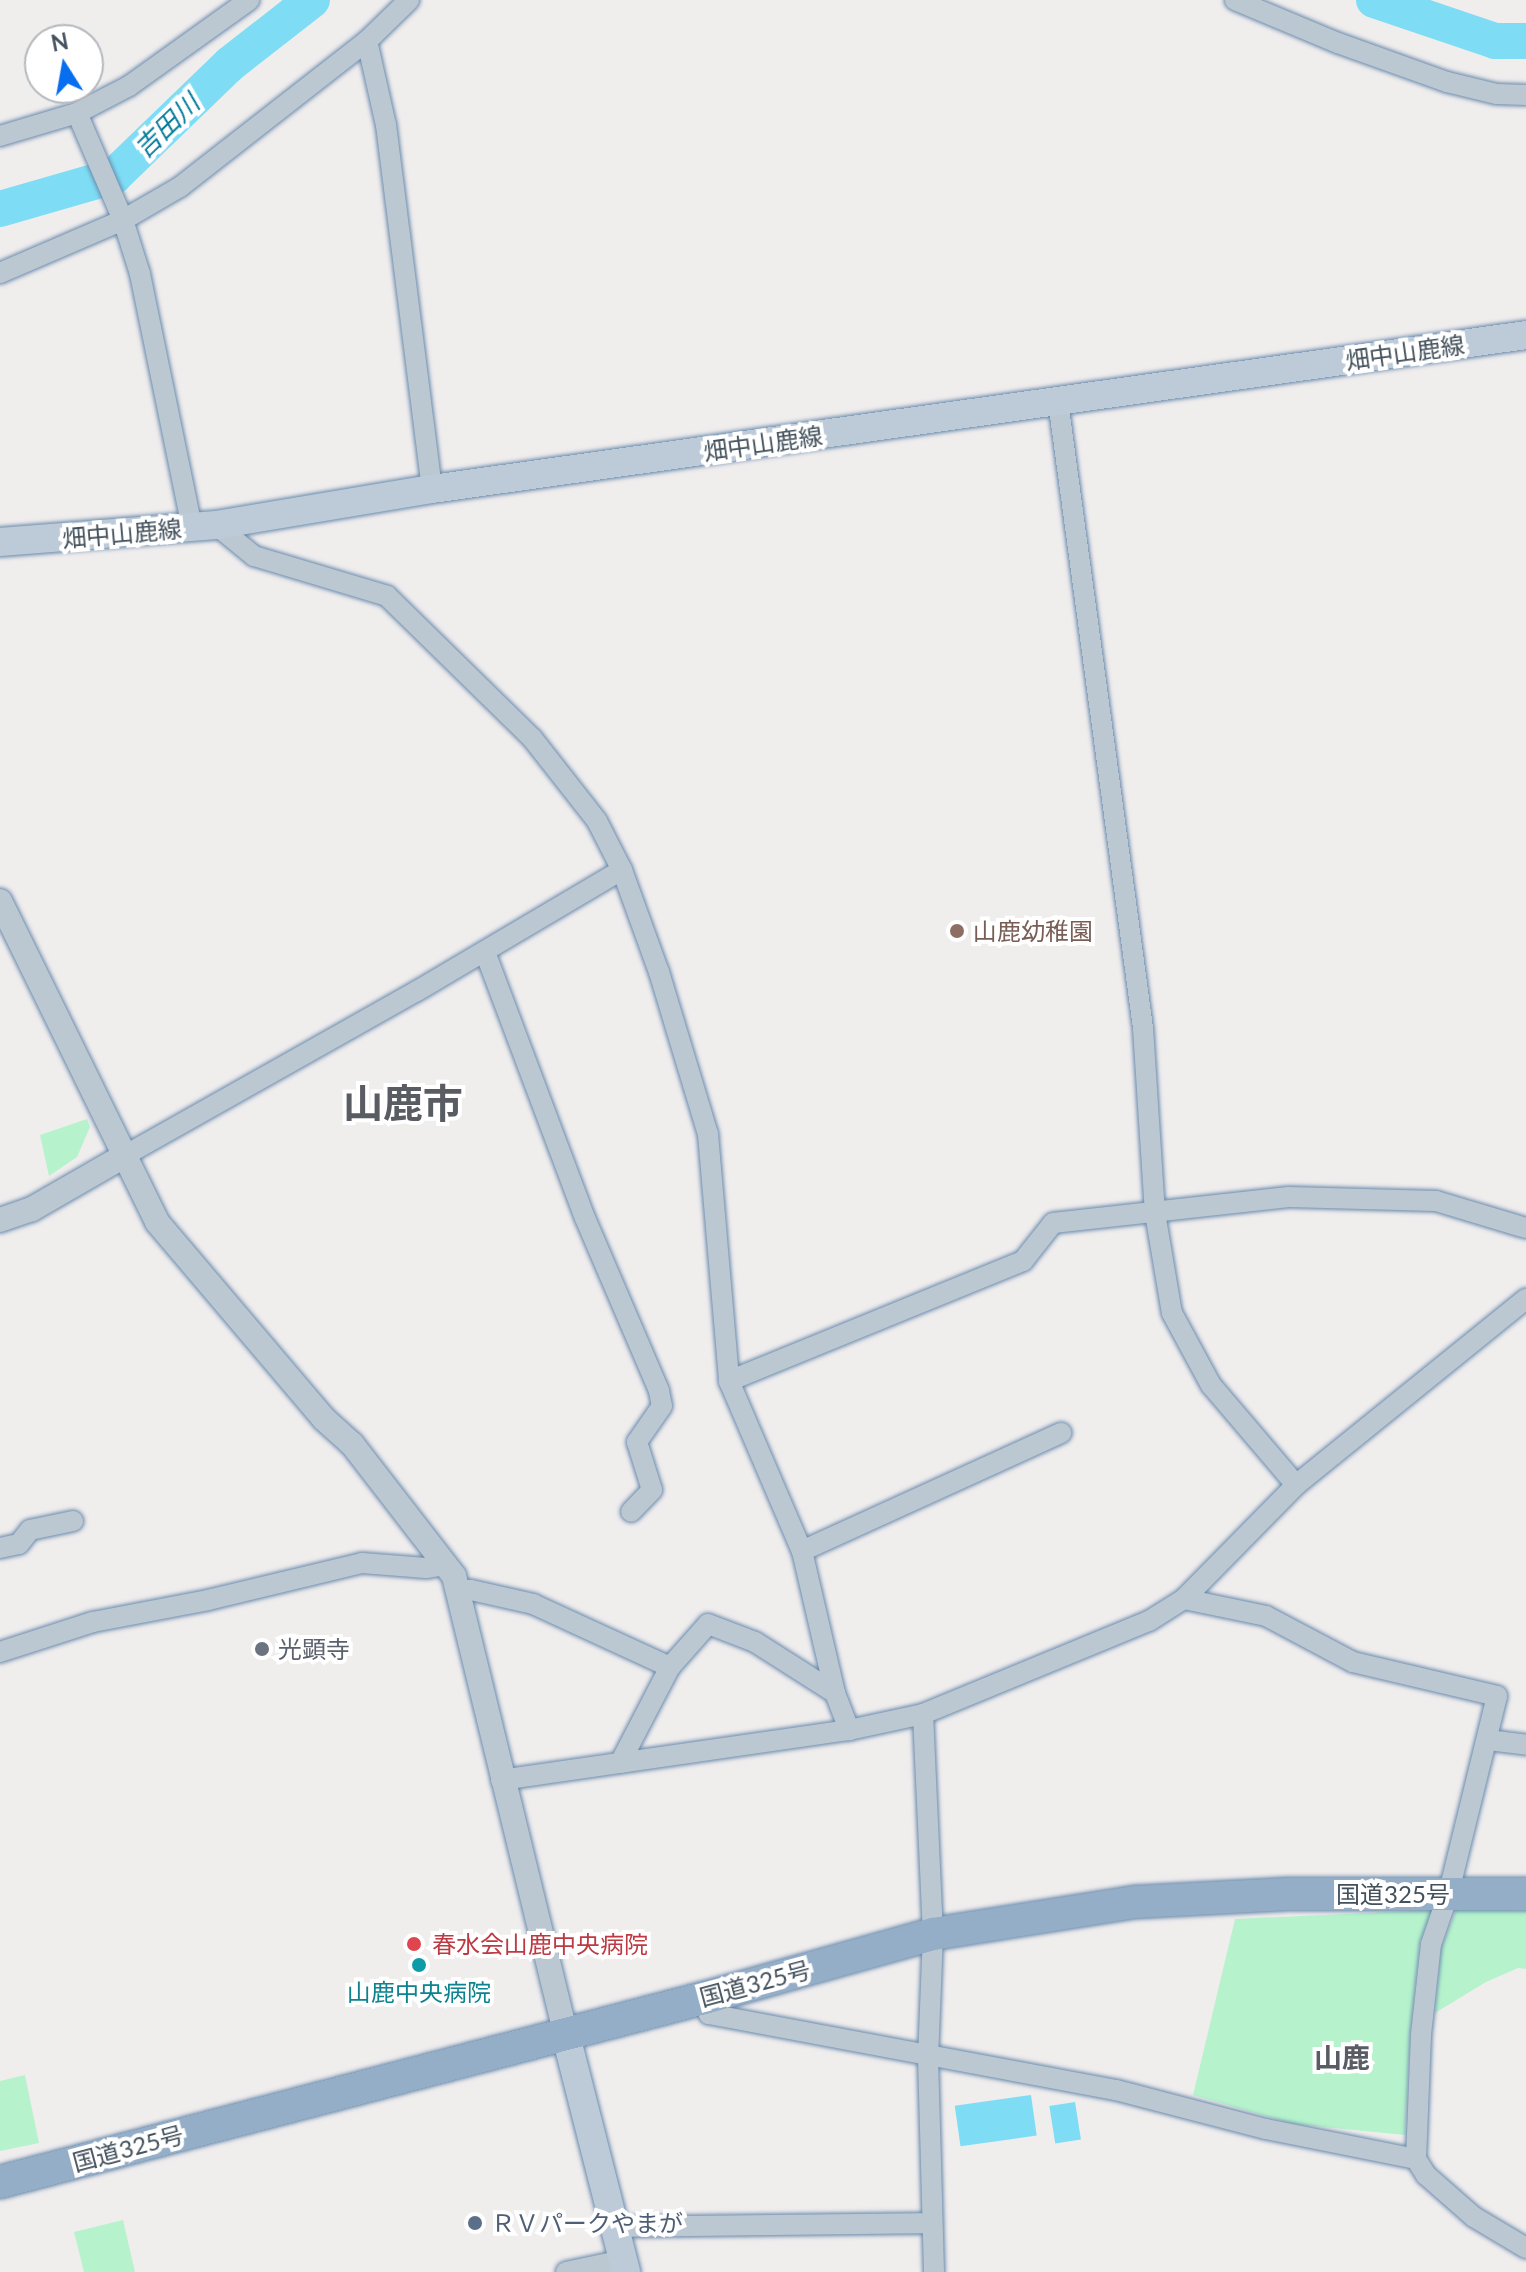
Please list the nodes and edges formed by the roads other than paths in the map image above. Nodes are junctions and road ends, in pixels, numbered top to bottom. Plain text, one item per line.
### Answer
1 (249, 0) edge
2 (409, 0) edge
3 (1235, 0) edge
4 (367, 41) junction
5 (1526, 95) edge
6 (77, 113) junction
7 (0, 136) edge
8 (123, 220) junction
9 (0, 273) edge
10 (1526, 335) edge
11 (1058, 401) junction
12 (432, 489) junction
13 (204, 526) junction
14 (0, 542) edge
15 (622, 870) junction
16 (0, 901) edge
17 (485, 952) junction
18 (124, 1156) junction
19 (1155, 1213) junction
20 (0, 1220) edge
21 (1526, 1228) edge
22 (1526, 1299) edge
23 (729, 1381) junction
24 (1061, 1433) dead end
25 (1296, 1485) junction
26 (631, 1512) dead end
27 (73, 1521) dead end
28 (0, 1548) edge
29 (802, 1551) junction
30 (446, 1565) junction
31 (459, 1590) junction
32 (1184, 1599) junction
33 (0, 1652) edge
34 (670, 1667) junction
35 (835, 1693) junction
36 (923, 1714) junction
37 (849, 1730) junction
38 (1488, 1740) junction
39 (1526, 1745) edge
40 (620, 1763) junction
41 (501, 1780) junction
42 (1526, 1894) edge
43 (1448, 1895) junction
44 (933, 1934) junction
45 (704, 1998) junction
46 (565, 2032) junction
47 (928, 2057) junction
48 (1416, 2159) junction
49 (0, 2182) edge
50 (932, 2223) junction
51 (615, 2227) junction
52 (1526, 2248) edge
53 (624, 2266) edge
54 (566, 2272) edge
55 (934, 2272) edge

1 - 6 street
2 - 4 street
3 - 5 street
4 - 8 street
4 - 12 street
6 - 7 street
6 - 8 street
8 - 9 street
8 - 13 street
10 - 11 main road, 畑中山鹿線
11 - 12 main road, 畑中山鹿線
11 - 19 street
12 - 13 main road, 畑中山鹿線
13 - 14 main road, 畑中山鹿線
13 - 15 street
15 - 17 street
15 - 23 street
16 - 18 street
17 - 18 street
17 - 26 street
18 - 20 street
18 - 30 street
19 - 21 street
19 - 23 street
19 - 25 street
22 - 25 street
23 - 29 street
24 - 29 street
25 - 32 street
27 - 28 street
29 - 35 street
30 - 31 street
30 - 33 street
31 - 34 street
31 - 41 street
32 - 36 street
32 - 38 street
34 - 35 street
34 - 40 street
35 - 37 street
36 - 37 street
36 - 44 street
37 - 40 street
38 - 39 street
38 - 43 street
40 - 41 street
41 - 46 street
42 - 43 highway, 国道325号
43 - 44 highway, 国道325号
43 - 48 street
44 - 45 highway, 国道325号
44 - 47 street
45 - 46 highway, 国道325号
45 - 47 street
46 - 49 highway, 国道325号
46 - 51 main road
47 - 48 street
47 - 50 street
48 - 52 street
50 - 51 street
50 - 55 street
51 - 53 main road
53 - 54 street

